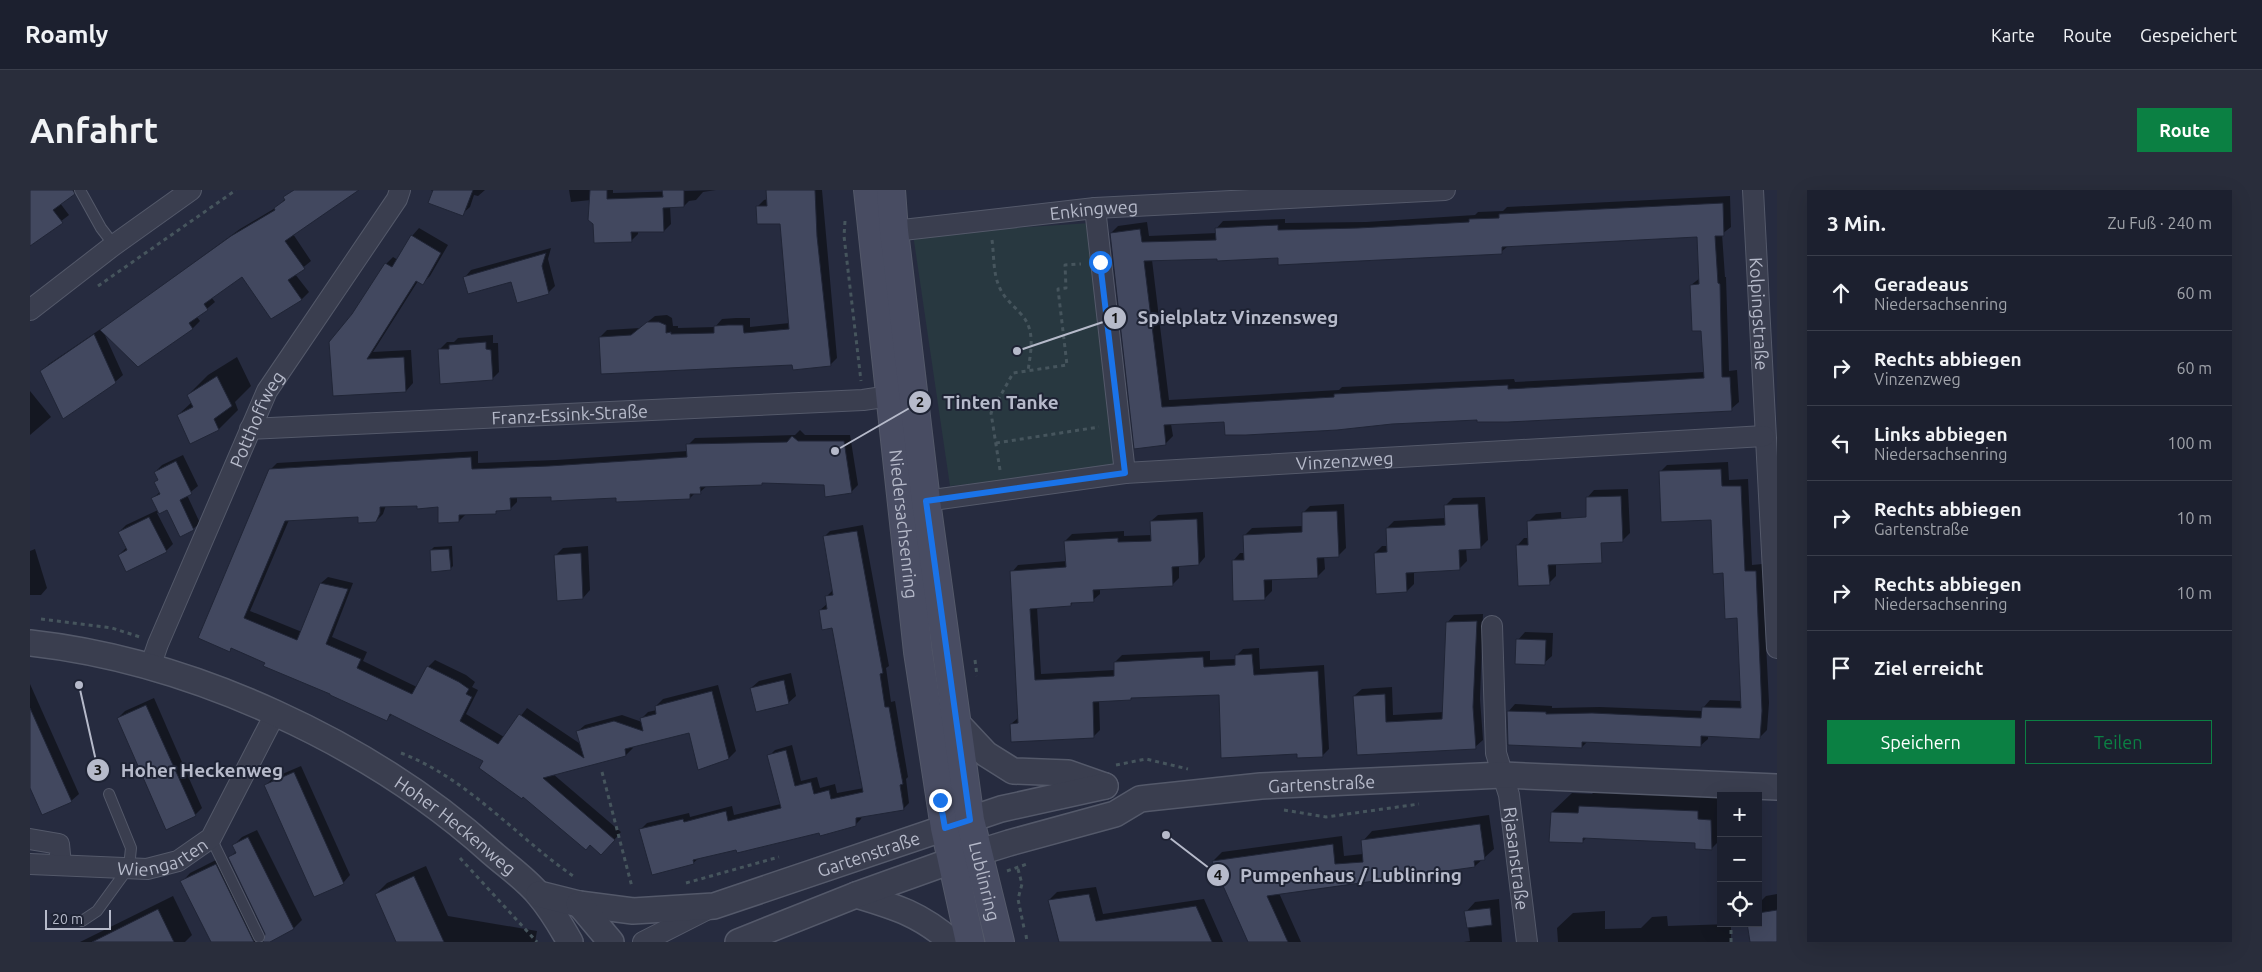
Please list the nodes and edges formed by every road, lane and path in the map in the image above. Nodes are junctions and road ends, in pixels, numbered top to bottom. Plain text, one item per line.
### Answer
1 (80, 190) edge
2 (191, 190) edge
3 (236, 190) edge
4 (400, 190) edge
5 (868, 190) edge
6 (891, 190) edge
7 (1445, 190) edge
8 (1753, 190) edge
9 (1095, 208) junction
10 (990, 220) junction
11 (894, 231) junction
12 (114, 245) junction
13 (1100, 262) junction
14 (93, 290) dead end
15 (30, 310) edge
16 (1028, 371) junction
17 (890, 396) junction
18 (1119, 424) junction
19 (250, 429) junction
20 (1764, 436) junction
21 (996, 443) junction
22 (1125, 473) junction
23 (1004, 490) junction
24 (926, 501) junction
25 (38, 619) dead end
26 (1492, 626) dead end
27 (30, 643) edge
28 (158, 644) junction
29 (1777, 648) edge
30 (150, 667) junction
31 (275, 714) junction
32 (956, 722) junction
33 (394, 750) dead end
34 (602, 772) dead end
35 (1503, 775) junction
36 (1105, 786) junction
37 (1777, 787) edge
38 (109, 794) dead end
39 (1140, 799) junction
40 (1425, 803) dead end
41 (1278, 809) dead end
42 (970, 820) junction
43 (945, 828) junction
44 (211, 838) junction
45 (30, 839) edge
46 (455, 853) dead end
47 (977, 853) junction
48 (784, 856) dead end
49 (1031, 860) dead end
50 (951, 861) junction
51 (30, 864) edge
52 (61, 865) junction
53 (129, 867) junction
54 (577, 879) dead end
55 (681, 884) dead end
56 (539, 894) junction
57 (856, 895) junction
58 (635, 896) dead end
59 (580, 904) junction
60 (714, 906) junction
61 (82, 921) dead end
62 (1731, 927) edge
63 (258, 937) dead end
64 (538, 942) edge
65 (570, 942) edge
66 (611, 942) edge
67 (643, 942) edge
68 (738, 942) edge
69 (952, 942) edge
70 (970, 942) edge
71 (1000, 942) edge
72 (1027, 942) edge
73 (1527, 942) edge
74 (1731, 942) edge

1 - 12 lane
2 - 12 street
3 - 14 path
4 - 19 street, Potthoffweg
5 - 17 main road, Niedersachsenring
6 - 11 main road, Niedersachsenring
7 - 9 street, Enkingweg
8 - 20 street, Kolpingstraße
9 - 10 street, Enkingweg
9 - 13 street
10 - 11 street, Enkingweg
10 - 16 path
11 - 24 main road, Niedersachsenring
12 - 15 street
13 - 16 path
13 - 18 street
16 - 21 path
17 - 19 street, Franz-Essink-Straße
17 - 43 main road, Niedersachsenring
18 - 21 path
18 - 22 street
19 - 28 street, Potthoffweg
20 - 22 street, Vinzenzweg
20 - 29 street, Kolpingstraße
21 - 23 path
22 - 23 street, Vinzenzweg
23 - 24 street, Vinzenzweg
24 - 32 main road, Niedersachsenring
25 - 28 path
26 - 35 street
27 - 30 street, Hoher Heckenweg
28 - 30 street, Potthoffweg
30 - 31 street, Hoher Heckenweg
31 - 44 street, Wiengarten
31 - 56 street, Hoher Heckenweg
32 - 36 street
32 - 42 main road, Niedersachsenring
33 - 54 path
34 - 58 path
35 - 37 street, Gartenstraße
35 - 39 street, Gartenstraße
35 - 73 street, Rjasanstraße
36 - 39 street, Gartenstraße
36 - 42 street, Gartenstraße
38 - 53 lane
39 - 47 street, Gartenstraße
40 - 41 path
42 - 43 street, Gartenstraße
42 - 47 main road, Lublinring
43 - 50 main road, Lublinring
43 - 60 street, Gartenstraße
44 - 53 street, Wiengarten
44 - 63 lane
45 - 52 street
46 - 64 path
47 - 50 street, Gartenstraße
47 - 71 main road, Lublinring
48 - 55 path
49 - 72 path
50 - 57 street, Gartenstraße
50 - 70 main road, Lublinring
51 - 52 street, Wiengarten
52 - 53 street, Wiengarten
53 - 61 lane
56 - 59 street, Hoher Heckenweg
56 - 65 street, Hoher Heckenweg
57 - 68 street, Gartenstraße
57 - 69 street
59 - 60 street, Gartenstraße
59 - 66 street
60 - 67 street, Gartenstraße
62 - 74 path

